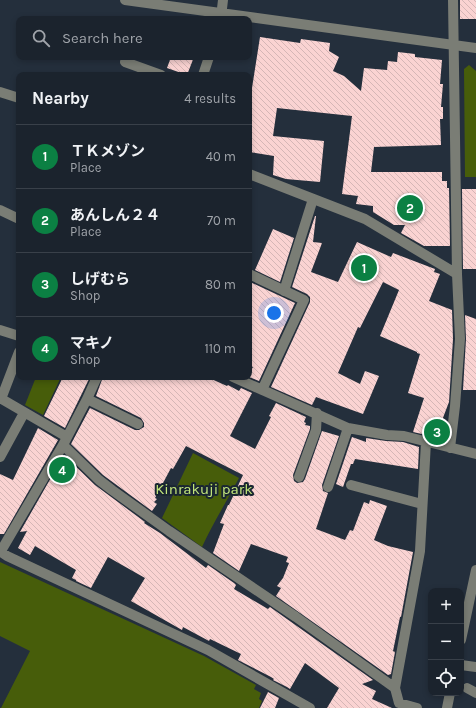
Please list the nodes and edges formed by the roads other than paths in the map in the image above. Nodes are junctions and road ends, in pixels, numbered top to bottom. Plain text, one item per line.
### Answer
1 (125, 0) edge
2 (223, 0) edge
3 (453, 0) edge
4 (221, 16) edge
5 (252, 20) edge
6 (454, 45) junction
7 (476, 48) edge
8 (208, 60) edge
9 (125, 62) dead end
10 (153, 72) edge
11 (204, 72) edge
12 (0, 92) edge
13 (16, 97) edge
14 (252, 175) edge
15 (314, 199) junction
16 (0, 210) edge
17 (16, 217) edge
18 (457, 274) junction
19 (252, 275) edge
20 (284, 291) junction
21 (0, 330) edge
22 (16, 335) edge
23 (16, 359) edge
24 (96, 380) edge
25 (240, 380) edge
26 (262, 390) junction
27 (0, 399) edge
28 (87, 399) junction
29 (24, 413) junction
30 (317, 413) junction
31 (138, 424) dead end
32 (348, 428) junction
33 (65, 441) junction
34 (426, 442) junction
35 (450, 448) junction
36 (476, 454) edge
37 (0, 457) edge
38 (299, 477) dead end
39 (351, 485) dead end
40 (328, 488) dead end
41 (422, 504) junction
42 (0, 551) edge
43 (476, 570) edge
44 (464, 626) edge
45 (464, 665) edge
46 (476, 667) edge
47 (395, 688) junction
48 (449, 696) edge
49 (398, 705) edge
50 (310, 708) edge
51 (417, 708) edge
52 (447, 708) edge

1 - 4 street
2 - 4 street
3 - 6 street
5 - 6 street
6 - 7 street
6 - 18 street
8 - 11 street
9 - 10 street
12 - 13 street
14 - 15 street
15 - 18 street
15 - 20 street
16 - 17 street
18 - 35 street
19 - 20 street
20 - 26 street
21 - 22 street
23 - 27 street
24 - 28 street
25 - 26 street
26 - 30 street
27 - 29 street
28 - 31 street
28 - 33 street
29 - 33 street
29 - 37 street
30 - 32 street
30 - 38 street
32 - 34 street
32 - 40 street
33 - 42 street
33 - 47 street
34 - 35 street
34 - 41 street
35 - 36 street
39 - 41 street
41 - 47 street
42 - 50 street
43 - 44 street
45 - 46 street
47 - 49 street
48 - 52 street
49 - 51 street

